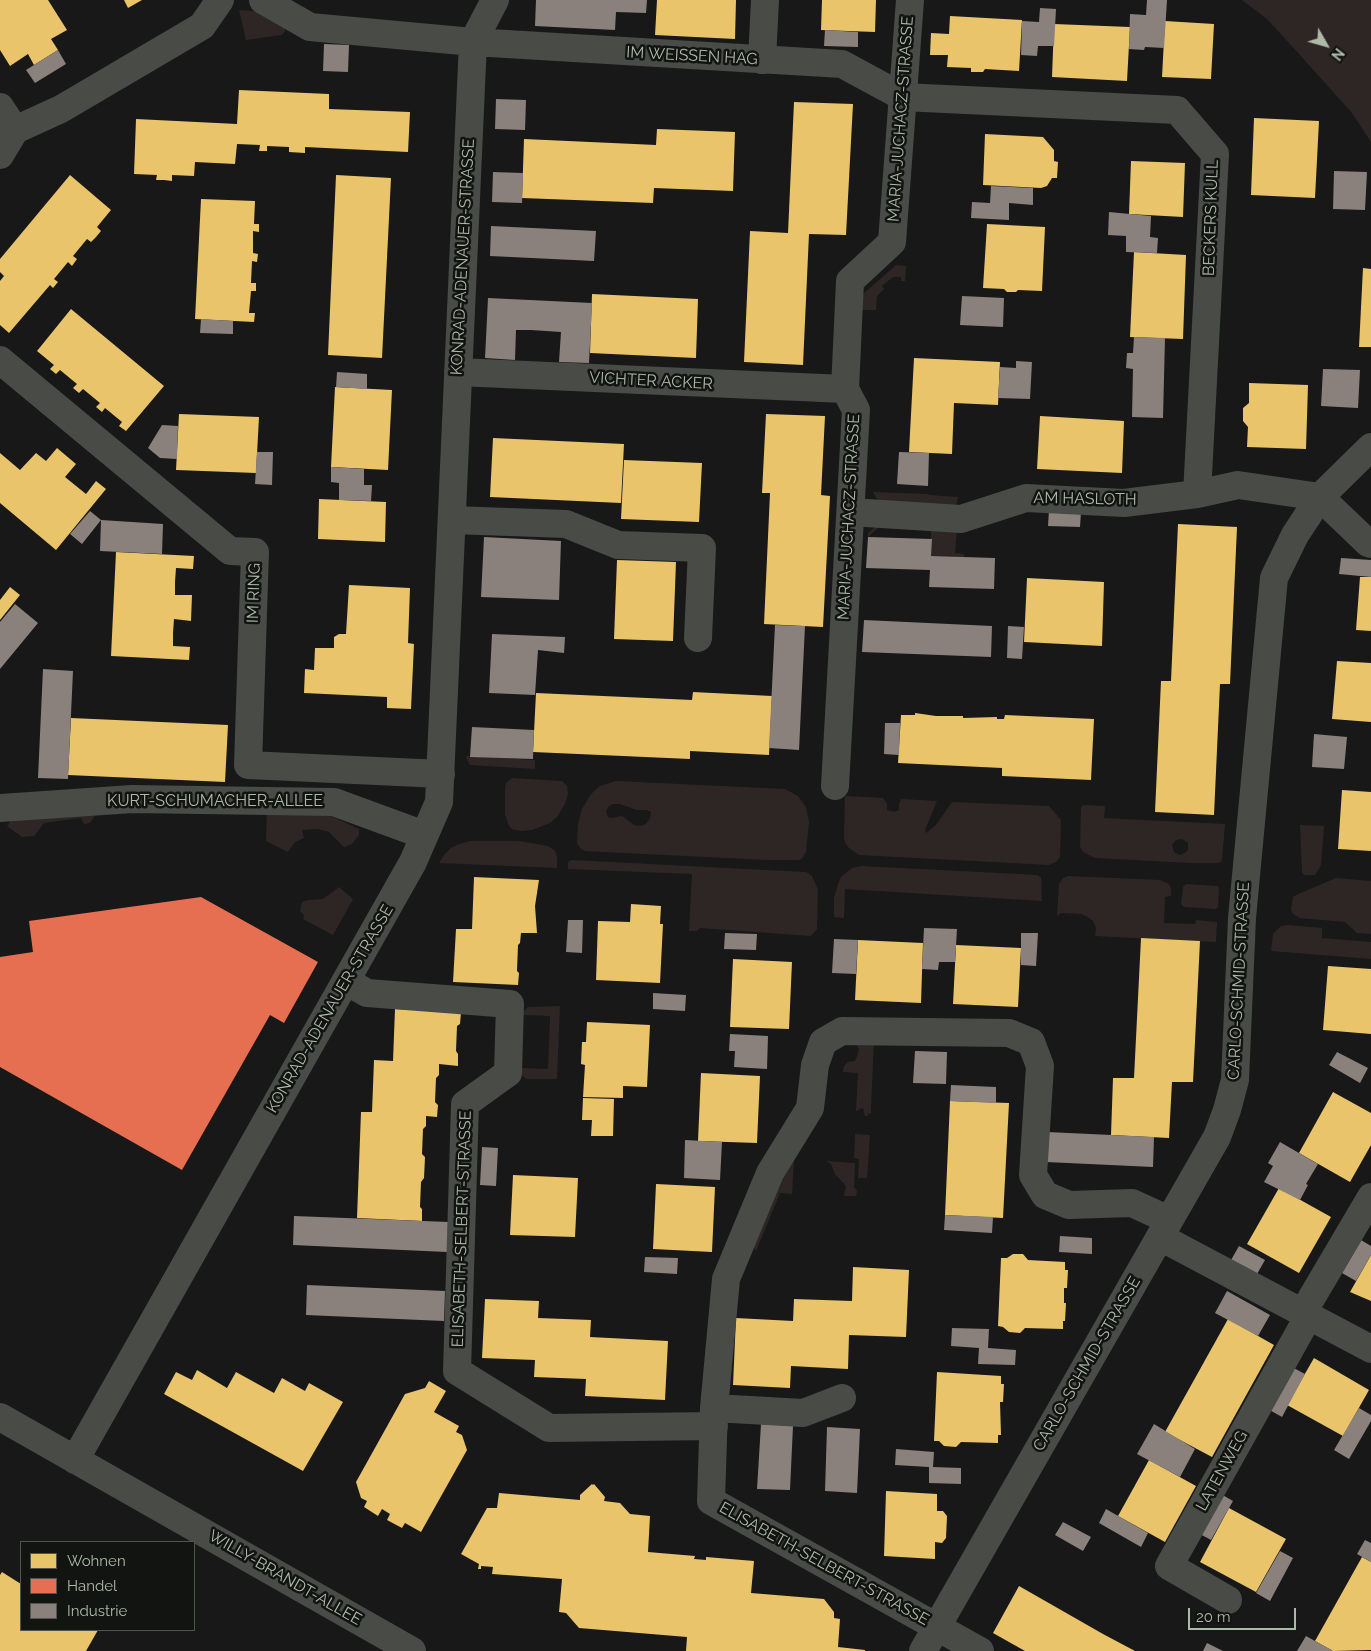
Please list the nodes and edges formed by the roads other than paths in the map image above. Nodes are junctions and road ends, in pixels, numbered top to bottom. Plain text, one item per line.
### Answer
1 (220, 0) edge
2 (263, 0) edge
3 (495, 0) edge
4 (765, 0) edge
5 (910, 0) edge
6 (473, 42) junction
7 (762, 60) junction
8 (903, 97) junction
9 (0, 107) edge
10 (15, 130) junction
11 (0, 155) edge
12 (0, 360) edge
13 (458, 372) junction
14 (845, 389) junction
15 (1371, 447) edge
16 (1197, 494) junction
17 (1320, 496) junction
18 (850, 512) junction
19 (452, 520) junction
20 (1371, 544) edge
21 (698, 638) dead end
22 (441, 774) junction
23 (835, 786) dead end
24 (0, 808) edge
25 (424, 835) junction
26 (346, 981) junction
27 (1371, 1197) edge
28 (1164, 1228) junction
29 (1305, 1315) junction
30 (1371, 1350) edge
31 (842, 1398) dead end
32 (0, 1417) edge
33 (714, 1417) junction
34 (75, 1460) junction
35 (1228, 1600) dead end
36 (937, 1627) junction
37 (412, 1651) edge
38 (923, 1651) edge
39 (980, 1651) edge

1 - 10 street
2 - 6 street, IM WEISSEN HAG
3 - 6 street, KONRAD-ADENAUER-STRASSE
4 - 7 street
5 - 8 street, MARIA-JUCHACZ-STRASSE
6 - 7 street, IM WEISSEN HAG
6 - 13 street, KONRAD-ADENAUER-STRASSE
7 - 8 street, IM WEISSEN HAG
8 - 14 street, MARIA-JUCHACZ-STRASSE
8 - 16 street, BECKERS KULL
9 - 10 street
10 - 11 street
12 - 22 street, IM RING
13 - 14 street, VICHTER ACKER
13 - 19 street, KONRAD-ADENAUER-STRASSE
14 - 18 street, MARIA-JUCHACZ-STRASSE
15 - 17 street, CARLO-SCHMID-STRASSE
16 - 17 street, AM HASLOTH
16 - 18 street, AM HASLOTH
17 - 20 street
17 - 28 street, CARLO-SCHMID-STRASSE
18 - 23 street, MARIA-JUCHACZ-STRASSE
19 - 21 street
19 - 22 street, KONRAD-ADENAUER-STRASSE
22 - 25 street, KONRAD-ADENAUER-STRASSE
24 - 25 street, KURT-SCHUMACHER-ALLEE
25 - 26 street, KONRAD-ADENAUER-STRASSE
26 - 33 street, ELISABETH-SELBERT-STRASSE
26 - 34 street, KONRAD-ADENAUER-STRASSE
27 - 29 street
28 - 29 street
28 - 33 street
28 - 36 street, CARLO-SCHMID-STRASSE
29 - 30 street
29 - 35 street, LATENWEG
31 - 33 street
32 - 34 street, WILLY-BRANDT-ALLEE
33 - 36 street, ELISABETH-SELBERT-STRASSE
34 - 37 street, WILLY-BRANDT-ALLEE
36 - 38 street, CARLO-SCHMID-STRASSE
36 - 39 street, ELISABETH-SELBERT-STRASSE

